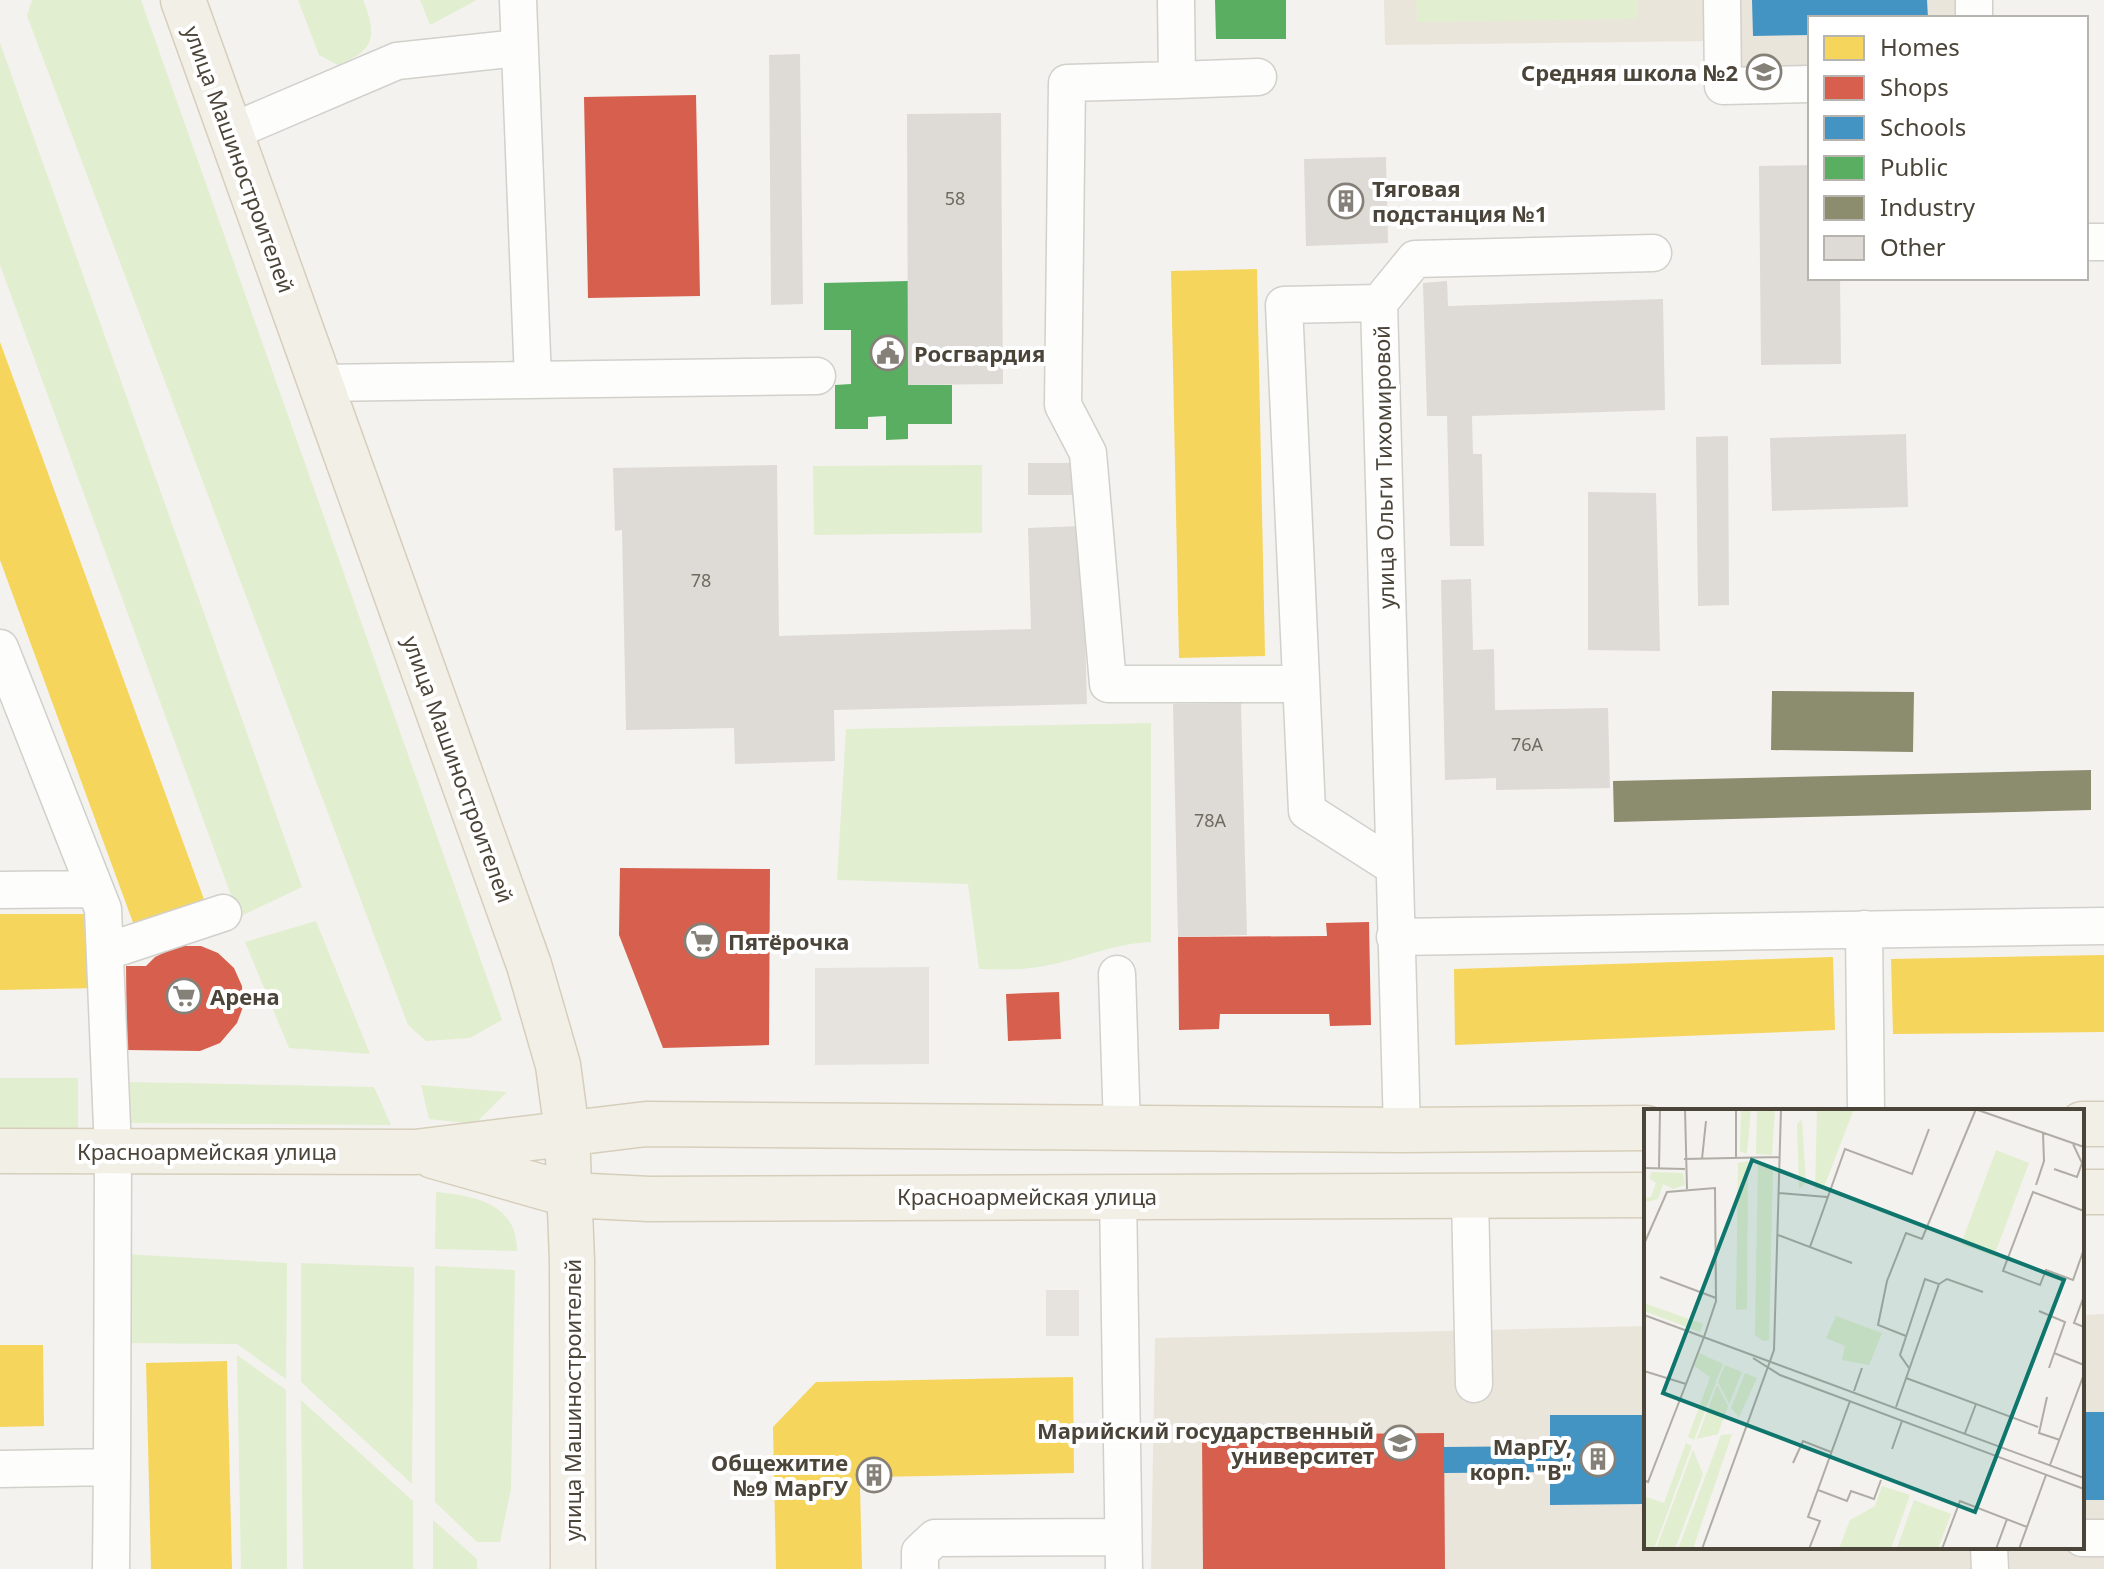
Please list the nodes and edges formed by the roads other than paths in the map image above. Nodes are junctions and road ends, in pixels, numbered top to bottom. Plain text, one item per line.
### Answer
1 (183, 0) edge
2 (518, 0) edge
3 (1176, 0) edge
4 (1722, 0) edge
5 (519, 48) junction
6 (1258, 77) dead end
7 (1177, 80) junction
8 (1808, 84) edge
9 (231, 132) junction
10 (1653, 253) dead end
11 (1379, 303) junction
12 (817, 376) dead end
13 (533, 380) junction
14 (320, 383) junction
15 (0, 648) edge
16 (1301, 684) junction
17 (1393, 866) junction
18 (95, 889) junction
19 (0, 890) edge
20 (223, 913) dead end
21 (2104, 926) edge
22 (1864, 929) junction
23 (1395, 937) junction
24 (105, 952) junction
25 (1117, 974) dead end
26 (1866, 1109) edge
27 (1122, 1127) junction
28 (1644, 1128) edge
29 (1402, 1130) junction
30 (567, 1132) junction
31 (0, 1151) edge
32 (113, 1151) junction
33 (415, 1152) junction
34 (570, 1195) junction
35 (1118, 1195) junction
36 (1644, 1195) edge
37 (1470, 1196) junction
38 (1474, 1384) dead end
39 (112, 1467) junction
40 (0, 1469) edge
41 (1989, 1549) edge
42 (1124, 1553) edge
43 (111, 1569) edge
44 (573, 1569) edge
45 (920, 1569) edge
46 (1990, 1569) edge

1 - 9 main road, улица Машиностроителей
2 - 5 lane
3 - 7 lane
4 - 8 lane
5 - 9 lane
5 - 13 lane
6 - 7 lane
7 - 16 lane
9 - 14 main road, улица Машиностроителей
10 - 11 lane
11 - 16 lane, улица Ольги Тихомировой
11 - 17 lane, улица Ольги Тихомировой
12 - 13 lane
13 - 14 lane
14 - 30 main road, улица Машиностроителей
15 - 18 lane
16 - 17 lane, улица Ольги Тихомировой
17 - 23 lane, улица Ольги Тихомировой
18 - 19 lane
18 - 24 lane
20 - 24 lane
21 - 22 lane
22 - 23 lane
22 - 26 lane
23 - 29 lane, улица Ольги Тихомировой
24 - 32 lane
25 - 27 lane
27 - 29 main road, Красноармейская улица
27 - 30 main road, Красноармейская улица
28 - 29 main road, Красноармейская улица
30 - 33 main road, Красноармейская улица
30 - 34 main road, улица Машиностроителей
31 - 32 main road, Красноармейская улица
32 - 33 main road, Красноармейская улица
32 - 39 lane
33 - 34 main road, Красноармейская улица
34 - 35 main road, Красноармейская улица
34 - 44 main road, улица Машиностроителей
35 - 37 main road, Красноармейская улица
35 - 42 lane
36 - 37 main road, Красноармейская улица
37 - 38 lane
39 - 40 lane
39 - 43 lane
41 - 46 lane
42 - 45 lane

